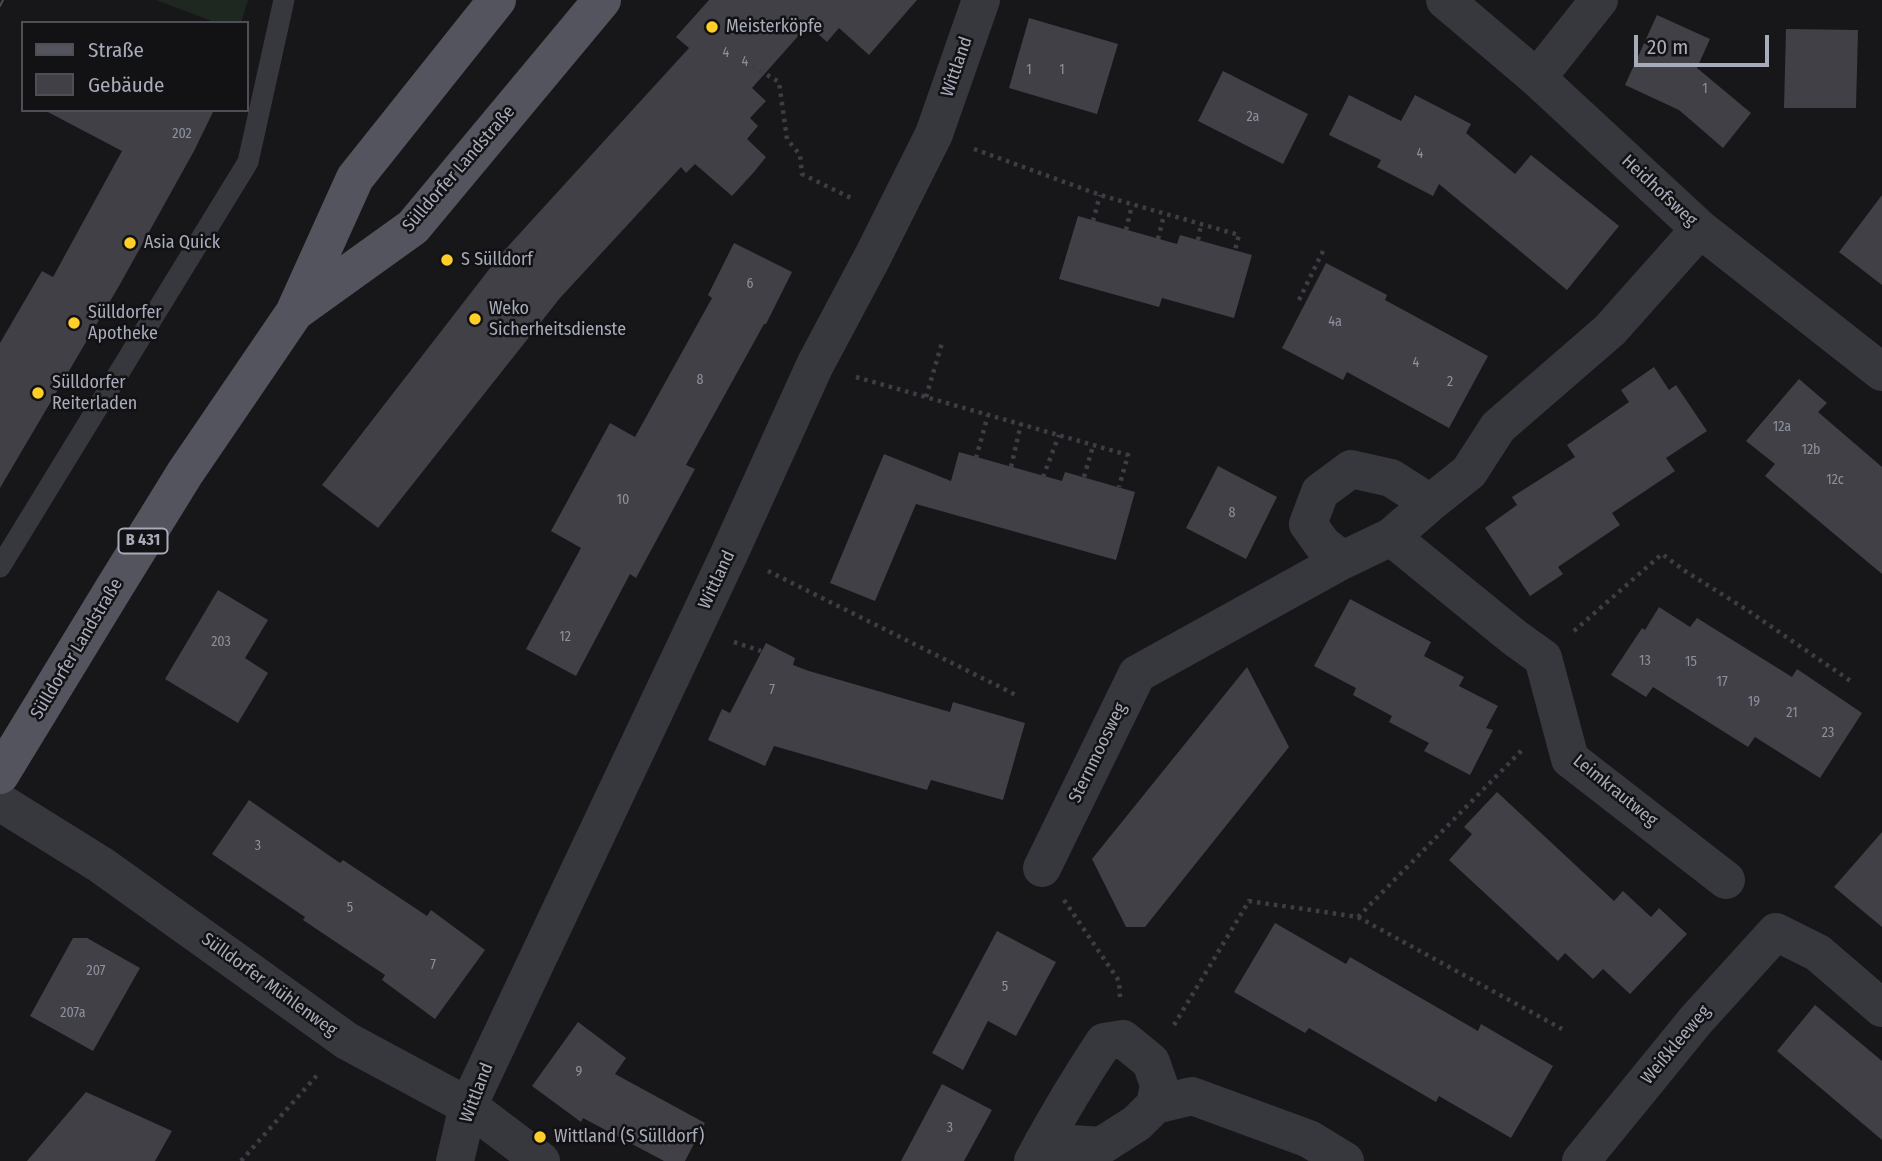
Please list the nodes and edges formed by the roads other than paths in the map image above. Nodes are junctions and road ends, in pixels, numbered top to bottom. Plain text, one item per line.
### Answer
1 (284, 0) edge
2 (497, 0) edge
3 (601, 0) edge
4 (981, 0) edge
5 (1445, 0) edge
6 (1599, 0) edge
7 (1537, 78) junction
8 (1700, 229) junction
9 (294, 313) junction
10 (1882, 372) edge
11 (1430, 503) junction
12 (1391, 537) junction
13 (1343, 560) junction
14 (0, 567) edge
15 (0, 775) edge
16 (0, 802) edge
17 (1042, 868) road end
18 (1727, 880) dead end
19 (1882, 1008) edge
20 (1155, 1105) junction
21 (468, 1106) junction
22 (1038, 1151) edge
23 (455, 1161) edge
24 (541, 1161) edge
25 (1345, 1161) edge
26 (1581, 1161) edge

1 - 14 lane
2 - 9 main road, Sülldorfer Landstraße / B 431
3 - 9 main road, Sülldorfer Landstraße / B 431
4 - 21 street, Wittland
5 - 7 street, Heidhofsweg
6 - 7 street
7 - 8 street, Heidhofsweg
8 - 10 street, Heidhofsweg
8 - 11 street
9 - 15 main road, Sülldorfer Landstraße / B 431
11 - 12 street
11 - 13 street
12 - 13 street
12 - 18 street, Leimkrautweg
13 - 17 street, Sternmoosweg
16 - 21 street, Sülldorfer Mühlenweg
19 - 26 street, Weißkleeweg
20 - 22 street
20 - 22 street
20 - 25 street
21 - 23 street, Wittland
21 - 24 street, Sülldorfer Mühlenweg

